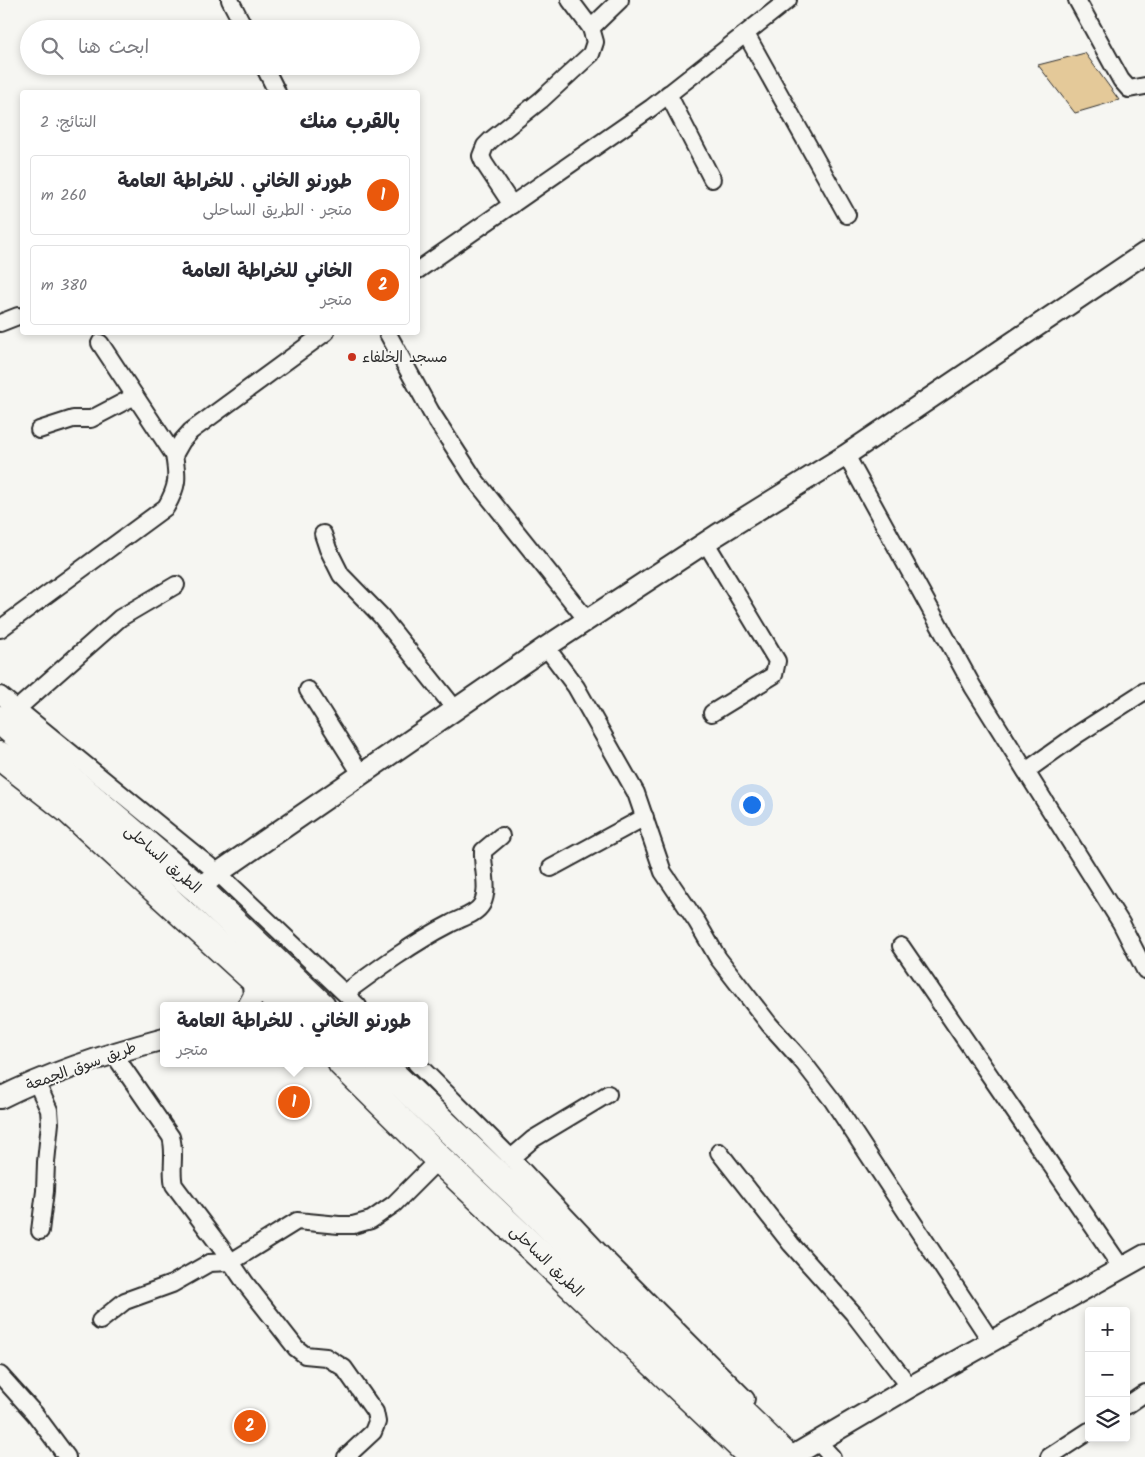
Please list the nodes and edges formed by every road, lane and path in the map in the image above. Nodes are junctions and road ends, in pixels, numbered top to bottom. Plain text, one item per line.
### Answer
1 (230, 0) edge
2 (570, 0) edge
3 (620, 0) edge
4 (788, 0) edge
5 (1077, 0) edge
6 (241, 20) edge
7 (591, 28) junction
8 (746, 34) junction
9 (268, 75) edge
10 (1145, 86) edge
11 (276, 90) edge
12 (668, 94) junction
13 (712, 179) dead end
14 (512, 205) junction
15 (847, 215) dead end
16 (1145, 253) edge
17 (420, 269) edge
18 (18, 316) dead end
19 (0, 323) edge
20 (322, 335) edge
21 (389, 335) edge
22 (100, 343) dead end
23 (135, 396) junction
24 (39, 430) dead end
25 (174, 455) junction
26 (846, 455) junction
27 (323, 534) dead end
28 (706, 543) junction
29 (176, 585) dead end
30 (587, 620) junction
31 (0, 629) edge
32 (546, 647) junction
33 (308, 690) dead end
34 (1145, 691) edge
35 (0, 695) edge
36 (455, 709) junction
37 (712, 713) dead end
38 (8, 714) edge
39 (0, 756) edge
40 (1026, 771) junction
41 (360, 774) junction
42 (645, 817) junction
43 (502, 836) dead end
44 (550, 868) dead end
45 (208, 881) junction
46 (901, 946) dead end
47 (1145, 970) edge
48 (252, 976) junction
49 (345, 993) junction
50 (250, 1002) edge
51 (280, 1002) edge
52 (316, 1002) edge
53 (354, 1002) edge
54 (160, 1040) edge
55 (113, 1053) junction
56 (346, 1067) edge
57 (384, 1067) edge
58 (420, 1067) edge
59 (36, 1081) junction
60 (608, 1094) dead end
61 (0, 1098) edge
62 (719, 1152) dead end
63 (511, 1158) junction
64 (439, 1159) junction
65 (40, 1231) dead end
66 (1145, 1255) edge
67 (231, 1262) junction
68 (1121, 1268) junction
69 (600, 1293) junction
70 (100, 1321) dead end
71 (991, 1341) junction
72 (0, 1375) edge
73 (910, 1387) junction
74 (1145, 1394) edge
75 (1130, 1403) edge
76 (1085, 1433) edge
77 (818, 1442) junction
78 (792, 1456) edge
79 (67, 1457) edge
80 (346, 1457) edge
81 (753, 1457) edge
82 (832, 1457) edge
83 (1049, 1457) edge

1 - 6 street
2 - 7 street
3 - 7 street
4 - 8 street
5 - 10 street
7 - 14 street
8 - 12 street
8 - 15 street
9 - 11 street
12 - 13 street
12 - 14 street
14 - 17 street
16 - 26 street
18 - 19 street
20 - 25 street
21 - 30 street
22 - 23 street
23 - 24 street
23 - 25 street
25 - 31 street
26 - 28 street
26 - 40 street
27 - 36 street
28 - 30 street
28 - 37 street
29 - 38 street
30 - 32 street
32 - 36 street
32 - 42 street
33 - 41 street
34 - 40 street
35 - 38 street
36 - 41 street
38 - 45 highway, الطريق الساحلى
39 - 48 highway, الطريق الساحلى
40 - 47 street
41 - 45 street
42 - 44 street
42 - 71 street
43 - 49 street
45 - 49 street
45 - 52 highway, الطريق الساحلى
46 - 68 street
48 - 50 street
48 - 51 highway, الطريق الساحلى
49 - 53 street
54 - 55 street, طريق سوق الجمعة
55 - 59 street, طريق سوق الجمعة
55 - 67 street
56 - 64 highway, الطريق الساحلى
57 - 69 highway, الطريق الساحلى
58 - 63 street
59 - 61 street, طريق سوق الجمعة
59 - 65 street
60 - 63 street
62 - 73 street
63 - 78 street
64 - 67 street
64 - 69 highway, الطريق الساحلى
66 - 68 street
67 - 70 street
67 - 80 street
68 - 71 street
69 - 78 highway, الطريق الساحلى
69 - 81 highway, الطريق الساحلى
71 - 73 street
72 - 79 street
73 - 77 street
74 - 75 street
76 - 83 street
77 - 78 street
77 - 82 street

